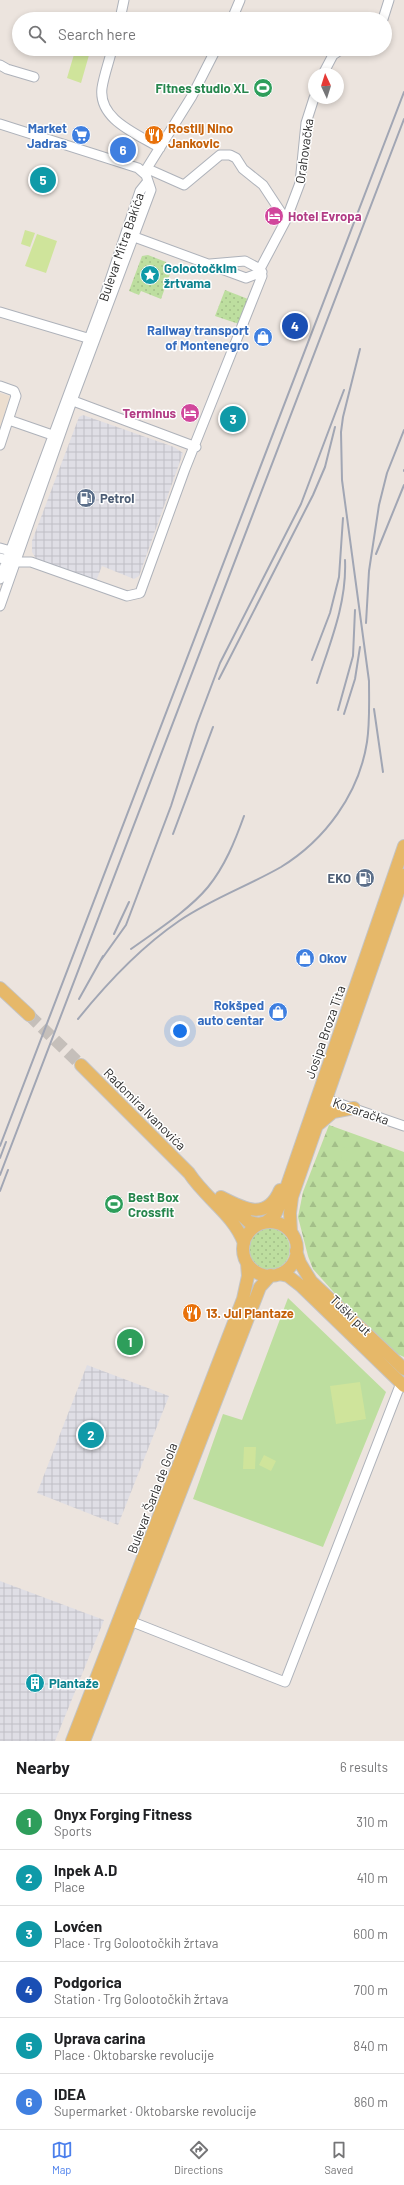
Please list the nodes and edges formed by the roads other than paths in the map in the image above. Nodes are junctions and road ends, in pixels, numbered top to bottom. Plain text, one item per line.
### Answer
1 (124, 0) edge
2 (240, 0) edge
3 (390, 0) edge
4 (121, 12) edge
5 (235, 12) edge
6 (386, 12) edge
7 (110, 56) edge
8 (212, 56) edge
9 (333, 56) edge
10 (0, 64) edge
11 (327, 68) edge
12 (34, 77) dead end
13 (312, 104) edge
14 (0, 124) edge
15 (160, 148) junction
16 (147, 174) junction
17 (286, 220) junction
18 (130, 235) junction
19 (210, 264) junction
20 (261, 270) junction
21 (246, 278) junction
22 (256, 292) junction
23 (0, 312) edge
24 (91, 339) junction
25 (0, 386) edge
26 (69, 399) junction
27 (9, 420) junction
28 (56, 436) junction
29 (0, 445) edge
30 (196, 447) junction
31 (0, 548) edge
32 (10, 557) edge
33 (0, 579) edge
34 (0, 606) edge
35 (404, 846) edge
36 (404, 875) edge
37 (387, 910) junction
38 (0, 988) edge
39 (28, 1015) tunnel mouth
40 (81, 1065) tunnel mouth
41 (322, 1097) junction
42 (354, 1108) junction
43 (316, 1126) junction
44 (404, 1126) edge
45 (293, 1168) junction
46 (190, 1174) junction
47 (221, 1197) junction
48 (262, 1223) junction
49 (291, 1232) junction
50 (244, 1243) junction
51 (296, 1251) junction
52 (247, 1263) junction
53 (275, 1274) junction
54 (404, 1369) edge
55 (402, 1384) edge
56 (208, 1406) junction
57 (125, 1620) junction
58 (72, 1741) edge
59 (84, 1741) edge

1 - 4 street
2 - 5 street
3 - 6 street
7 - 15 street
8 - 15 street
9 - 11 street
10 - 12 street
13 - 17 street, Orahovačka
14 - 16 street
15 - 16 street
16 - 17 street
16 - 18 street, Bulevar Mitra Bakića
17 - 20 street, Orahovačka
18 - 19 street
18 - 24 street, Bulevar Mitra Bakića
19 - 20 street
19 - 21 street
20 - 21 street
20 - 22 street, Orahovačka
21 - 22 street
22 - 30 street, Orahovačka
23 - 24 street
24 - 26 street, Bulevar Mitra Bakića
25 - 27 street
26 - 28 street, Bulevar Mitra Bakića
26 - 30 street
27 - 28 street
27 - 29 street
28 - 32 street, Bulevar Mitra Bakića
30 - 32 street, Orahovačka
31 - 32 street
32 - 33 street
32 - 34 street
35 - 37 main road, Josipa Broza Tita
36 - 37 main road, Josipa Broza Tita
37 - 41 main road, Josipa Broza Tita
38 - 39 main road
40 - 46 main road, Radomira Ivanovića
41 - 42 street, Kozaračka
41 - 43 main road, Josipa Broza Tita
41 - 45 main road, Josipa Broza Tita
42 - 43 main road
42 - 44 street, Kozaračka
43 - 49 main road, Josipa Broza Tita
45 - 47 main road
45 - 48 main road, Josipa Broza Tita
46 - 47 main road
46 - 50 main road
47 - 48 main road
48 - 49 main road
48 - 50 main road
49 - 51 main road
50 - 52 main road
51 - 53 main road
51 - 54 main road, Tuški put
52 - 53 main road
52 - 56 main road, Bulevar Šarla de Gola
53 - 55 main road, Tuški put
53 - 56 main road, Bulevar Šarla de Gola
55 - 57 street
56 - 57 main road, Bulevar Šarla de Gola
57 - 58 main road, Bulevar Šarla de Gola
57 - 59 main road, Bulevar Šarla de Gola

